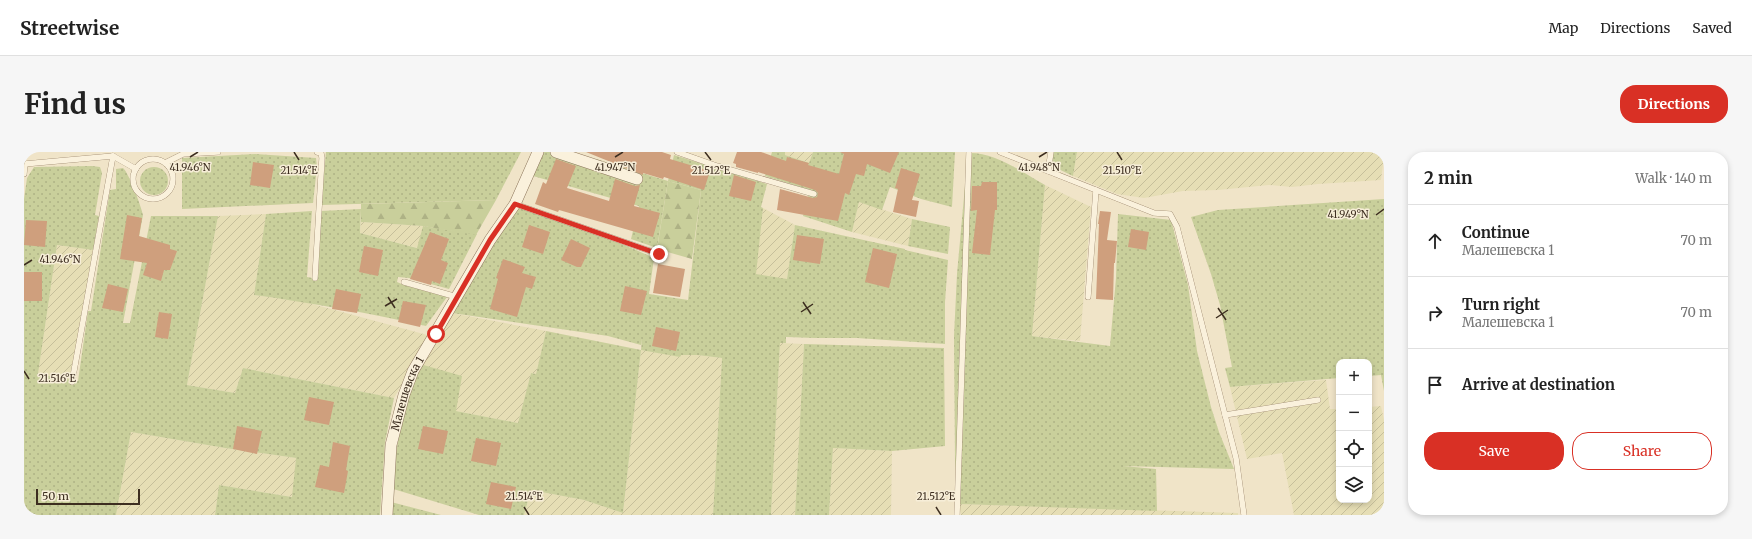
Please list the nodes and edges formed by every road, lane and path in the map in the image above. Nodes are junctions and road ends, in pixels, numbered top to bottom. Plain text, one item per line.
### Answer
1 (218, 152) edge
2 (317, 152) edge
3 (538, 152) edge
4 (556, 152) edge
5 (677, 152) edge
6 (969, 152) edge
7 (1000, 152) edge
8 (1051, 152) edge
9 (113, 156) junction
10 (164, 163) junction
11 (25, 164) edge
12 (136, 169) junction
13 (1048, 171) junction
14 (24, 174) edge
15 (637, 178) dead end
16 (1096, 190) junction
17 (814, 194) dead end
18 (515, 204) junction
19 (659, 254) dead end
20 (315, 278) dead end
21 (404, 282) dead end
22 (457, 297) junction
23 (1088, 297) dead end
24 (72, 382) dead end
25 (1318, 400) dead end
26 (1225, 415) junction
27 (387, 515) edge
28 (957, 515) edge
29 (1244, 515) edge

1 - 10 lane
2 - 20 lane
3 - 18 street, Малешевска 1
4 - 15 street
5 - 17 lane
6 - 28 lane
7 - 13 lane
8 - 13 lane
9 - 11 lane
9 - 12 lane
9 - 24 lane
10 - 12 lane
10 - 12 lane
11 - 14 lane
13 - 16 lane
16 - 23 lane
16 - 26 lane
18 - 19 lane
18 - 22 street, Малешевска 1
21 - 22 lane
22 - 27 street, Малешевска 1
25 - 26 lane
26 - 29 lane

